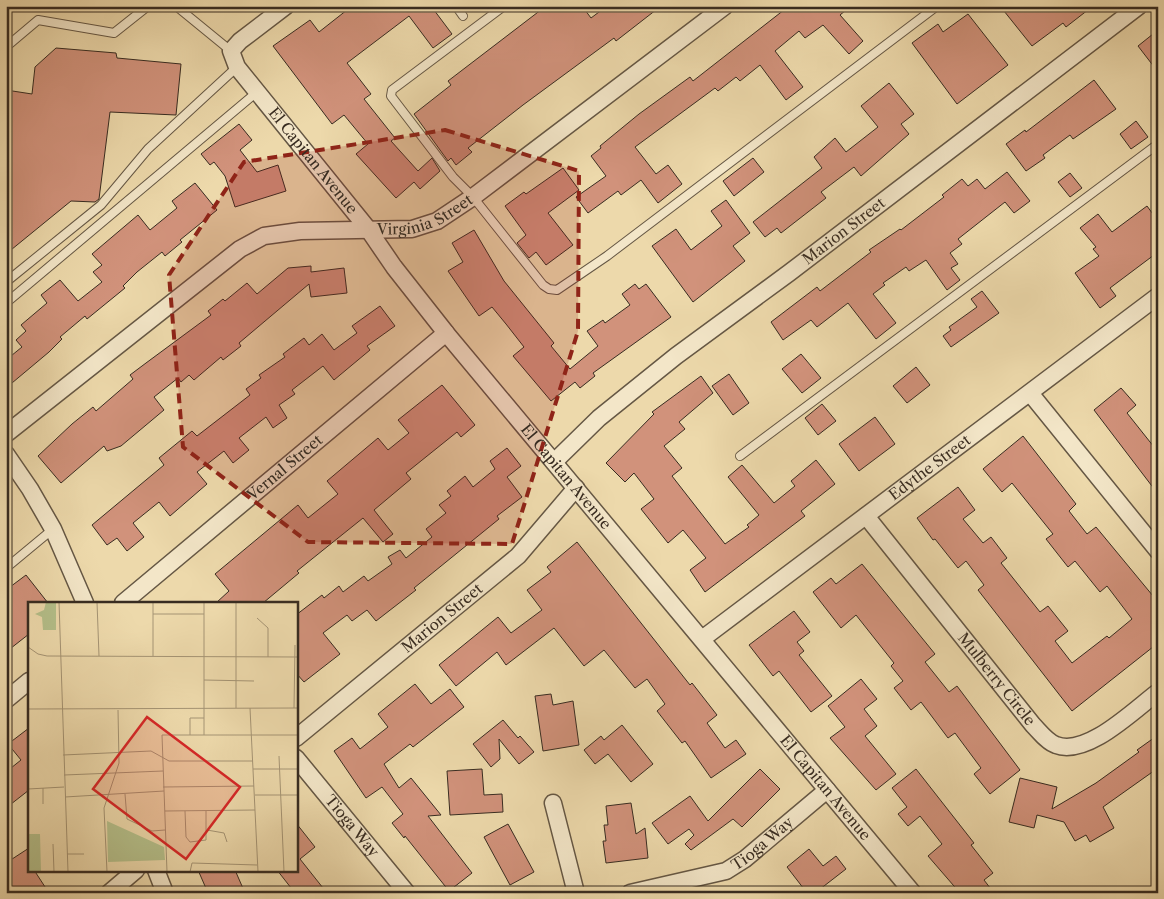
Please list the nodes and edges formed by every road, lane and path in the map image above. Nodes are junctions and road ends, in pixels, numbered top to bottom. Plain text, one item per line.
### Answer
1 (148, 6) edge
2 (176, 6) edge
3 (286, 6) edge
4 (456, 6) edge
5 (504, 6) edge
6 (725, 6) edge
7 (937, 6) edge
8 (1139, 6) edge
9 (463, 16) dead end
10 (6, 47) edge
11 (231, 51) junction
12 (237, 67) junction
13 (257, 92) junction
14 (1158, 144) edge
15 (473, 198) junction
16 (368, 229) junction
17 (6, 282) edge
18 (1158, 296) edge
19 (6, 303) edge
20 (446, 333) junction
21 (1030, 393) junction
22 (6, 434) edge
23 (6, 454) edge
24 (740, 456) dead end
25 (554, 462) junction
26 (576, 488) junction
27 (866, 516) junction
28 (53, 529) junction
29 (1156, 545) edge
30 (6, 568) edge
31 (85, 602) edge
32 (124, 602) edge
33 (702, 639) junction
34 (28, 682) edge
35 (1158, 692) edge
36 (6, 700) edge
37 (298, 736) edge
38 (298, 760) edge
39 (827, 790) junction
40 (553, 803) dead end
41 (134, 872) edge
42 (157, 872) edge
43 (109, 893) edge
44 (165, 893) edge
45 (407, 893) edge
46 (576, 893) edge
47 (630, 893) edge
48 (913, 893) edge

1 - 10 lane
2 - 11 lane
3 - 11 street
4 - 9 lane
5 - 15 lane
6 - 15 street, Virginia Street
7 - 15 lane
8 - 25 street, Marion Street
11 - 12 street, El Capitan Avenue
12 - 13 street, El Capitan Avenue
12 - 17 lane
13 - 16 street, El Capitan Avenue
13 - 19 lane
14 - 24 lane
15 - 16 street, Virginia Street
16 - 20 street, El Capitan Avenue
16 - 22 street, Virginia Street
18 - 21 street, Edythe Street
20 - 25 street, El Capitan Avenue
20 - 32 street, Vernal Street
21 - 27 street, Edythe Street
21 - 29 street
23 - 28 street
25 - 26 street, El Capitan Avenue
26 - 33 street, El Capitan Avenue
26 - 37 street, Marion Street
27 - 33 street, Edythe Street
27 - 35 street, Mulberry Circle
28 - 30 lane
28 - 31 street
33 - 39 street, El Capitan Avenue
34 - 36 street
38 - 45 street, Tioga Way
39 - 47 street, Tioga Way
39 - 48 street, El Capitan Avenue
40 - 46 street
41 - 43 street
42 - 44 street

